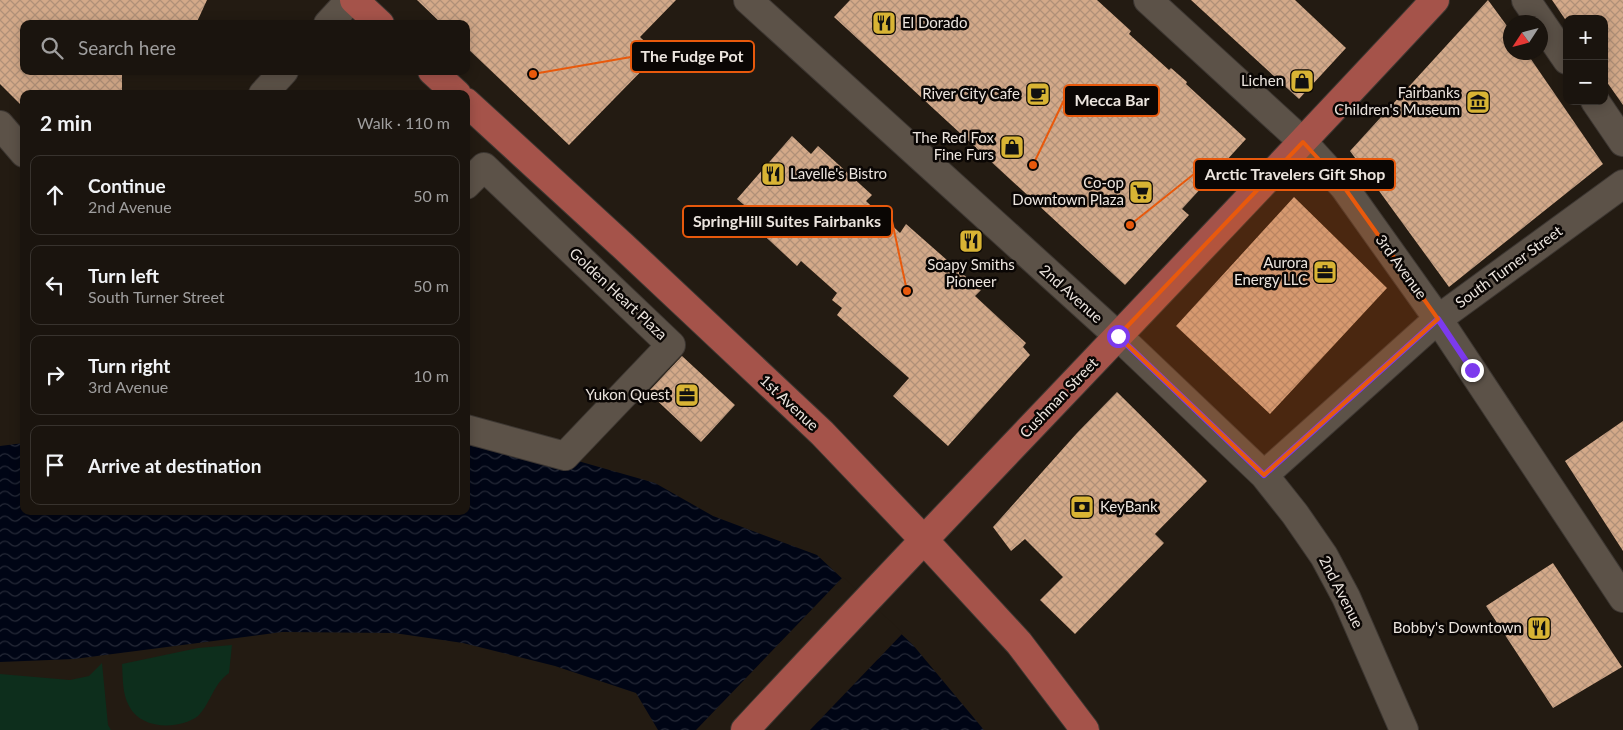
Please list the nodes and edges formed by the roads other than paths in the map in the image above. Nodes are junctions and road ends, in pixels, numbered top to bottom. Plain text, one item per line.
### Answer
1 (350, 0) edge
2 (354, 0) edge
3 (748, 0) edge
4 (1148, 0) edge
5 (1435, 0) edge
6 (1526, 0) edge
7 (332, 20) edge
8 (376, 20) edge
9 (1563, 54) edge
10 (280, 75) edge
11 (436, 75) edge
12 (267, 90) edge
13 (453, 90) edge
14 (1598, 105) edge
15 (470, 106) edge
16 (0, 125) edge
17 (1303, 142) junction
18 (1623, 142) edge
19 (20, 148) edge
20 (470, 182) edge
21 (1623, 184) edge
22 (1438, 319) junction
23 (1118, 336) junction
24 (470, 430) edge
25 (1264, 475) junction
26 (924, 540) junction
27 (1623, 598) edge
28 (745, 730) edge
29 (1084, 730) edge
30 (1404, 730) edge

1 - 7 street
2 - 8 main road
3 - 23 street, 2nd Avenue
4 - 17 street, 3rd Avenue
5 - 17 main road, Cushman Street
6 - 9 street
10 - 12 street
11 - 13 main road
14 - 18 street
15 - 26 main road, 1st Avenue
16 - 19 street
17 - 22 street, 3rd Avenue
17 - 23 main road, Cushman Street
20 - 24 street, Golden Heart Plaza
21 - 22 street, South Turner Street
22 - 25 street, South Turner Street
22 - 27 street, 3rd Avenue
23 - 25 street, 2nd Avenue
23 - 26 main road, Cushman Street
25 - 30 street, 2nd Avenue
26 - 28 main road, Cushman Street
26 - 29 main road, 1st Avenue

